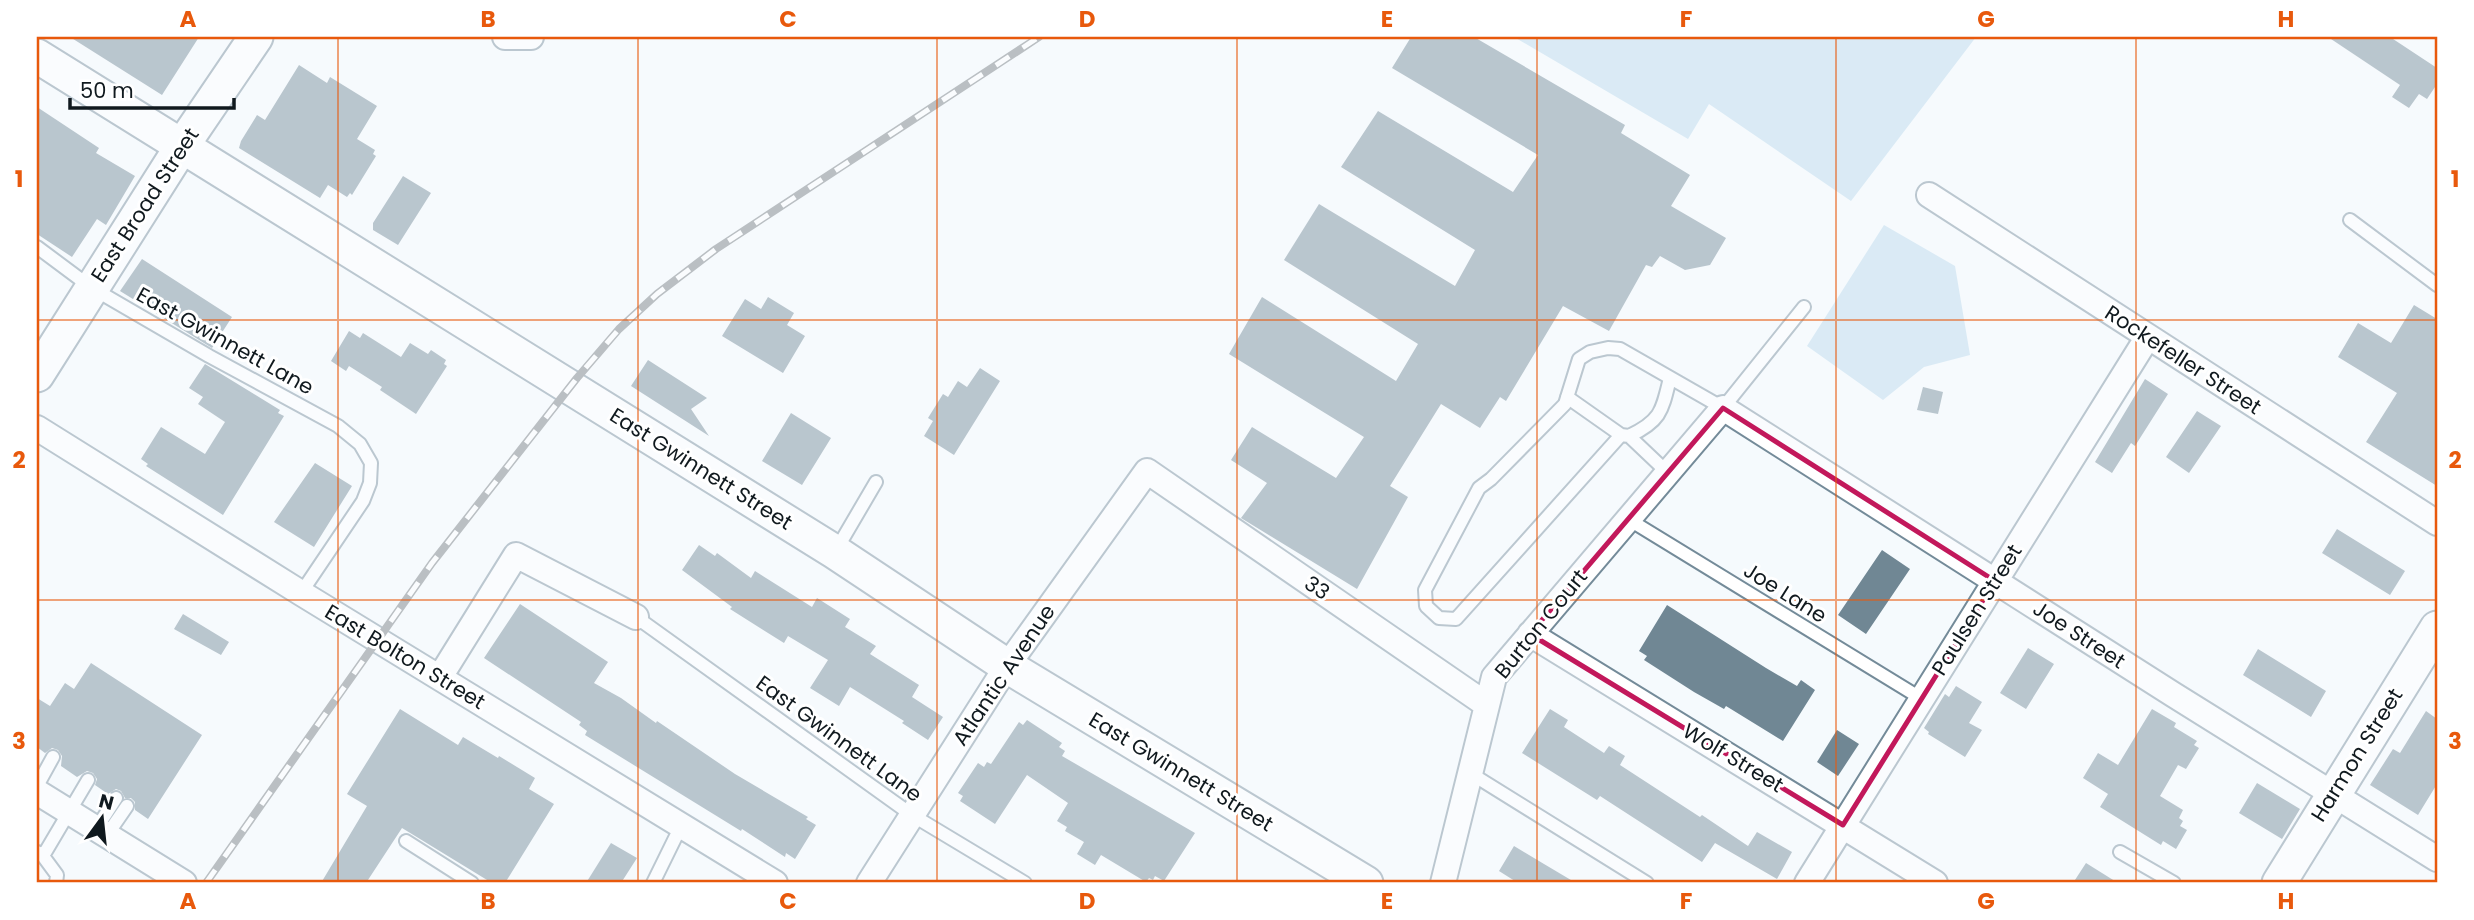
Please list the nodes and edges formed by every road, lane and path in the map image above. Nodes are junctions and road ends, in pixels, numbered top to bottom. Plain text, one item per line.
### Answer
1 (256, 37) edge
2 (505, 37) edge
3 (531, 37) edge
4 (37, 56) edge
5 (182, 146) junction
6 (1929, 195) dead end
7 (2350, 220) dead end
8 (37, 247) edge
9 (2437, 285) edge
10 (92, 288) junction
11 (1804, 307) dead end
12 (2147, 338) junction
13 (37, 374) edge
14 (1670, 378) junction
15 (1567, 397) junction
16 (1723, 408) junction
17 (37, 428) edge
18 (1625, 436) junction
19 (1147, 471) joint
20 (1668, 473) junction
21 (876, 482) dead end
22 (1628, 519) junction
23 (2437, 523) edge
24 (835, 552) junction
25 (1995, 581) junction
26 (301, 593) junction
27 (636, 617) joint
28 (2437, 628) edge
29 (1530, 634) junction
30 (1007, 666) junction
31 (440, 677) junction
32 (1922, 699) junction
33 (1487, 705) junction
34 (53, 757) dead end
35 (1470, 773) junction
36 (88, 780) dead end
37 (37, 786) edge
38 (37, 792) edge
39 (2334, 793) junction
40 (122, 802) dead end
41 (69, 812) junction
42 (912, 816) junction
43 (1843, 825) junction
44 (681, 826) junction
45 (101, 832) junction
46 (406, 841) dead end
47 (2120, 852) dead end
48 (40, 854) edge
49 (2437, 859) edge
50 (56, 883) edge
51 (184, 883) edge
52 (472, 883) edge
53 (653, 883) edge
54 (775, 883) edge
55 (869, 883) edge
56 (1025, 883) edge
57 (1366, 883) edge
58 (1443, 883) edge
59 (1647, 883) edge
60 (1807, 883) edge
61 (1935, 883) edge
62 (2174, 883) edge
63 (2279, 883) edge

1 - 5 main road, East Broad Street
2 - 3 street
4 - 5 main road, East Gwinnett Street
5 - 10 main road, East Broad Street
5 - 24 main road, East Gwinnett Street
6 - 12 street, Rockefeller Street
7 - 9 lane
8 - 10 lane, East Gwinnett Lane
10 - 13 main road, East Broad Street
10 - 26 lane, East Gwinnett Lane
11 - 16 lane
12 - 23 street, Rockefeller Street
12 - 25 street, Paulsen Street
14 - 15 lane
14 - 16 lane
14 - 18 lane
15 - 18 lane
15 - 18 lane
16 - 20 street, Burton Court
16 - 25 street, Joe Street
17 - 26 street, East Bolton Street
18 - 20 lane
19 - 30 street, Atlantic Avenue
19 - 33 street, 33
20 - 22 street, Burton Court
21 - 24 lane
22 - 29 street, Burton Court
22 - 32 lane, Joe Lane
24 - 30 main road, East Gwinnett Street
25 - 32 street, Paulsen Street
25 - 39 street, Joe Street
26 - 31 street, East Bolton Street
27 - 31 street
27 - 42 lane, East Gwinnett Lane
28 - 39 main road, Harmon Street
29 - 33 street, Burton Court
29 - 43 street, Wolf Street
30 - 42 street, Atlantic Avenue
30 - 57 main road, East Gwinnett Street
31 - 44 street, East Bolton Street
32 - 43 street, Paulsen Street
33 - 35 street, Burton Court
34 - 37 lane
35 - 58 street, Burton Court
35 - 59 lane
36 - 41 lane
38 - 41 street
39 - 49 street, Joe Street
39 - 63 main road, Harmon Street
40 - 45 lane
41 - 45 street
41 - 48 lane
42 - 55 street, Atlantic Avenue
42 - 56 lane, East Gwinnett Lane
43 - 60 street, Paulsen Street
43 - 61 street, Wolf Street
44 - 53 lane
44 - 54 street, East Bolton Street
45 - 51 street
46 - 52 lane
47 - 62 lane
48 - 50 lane

